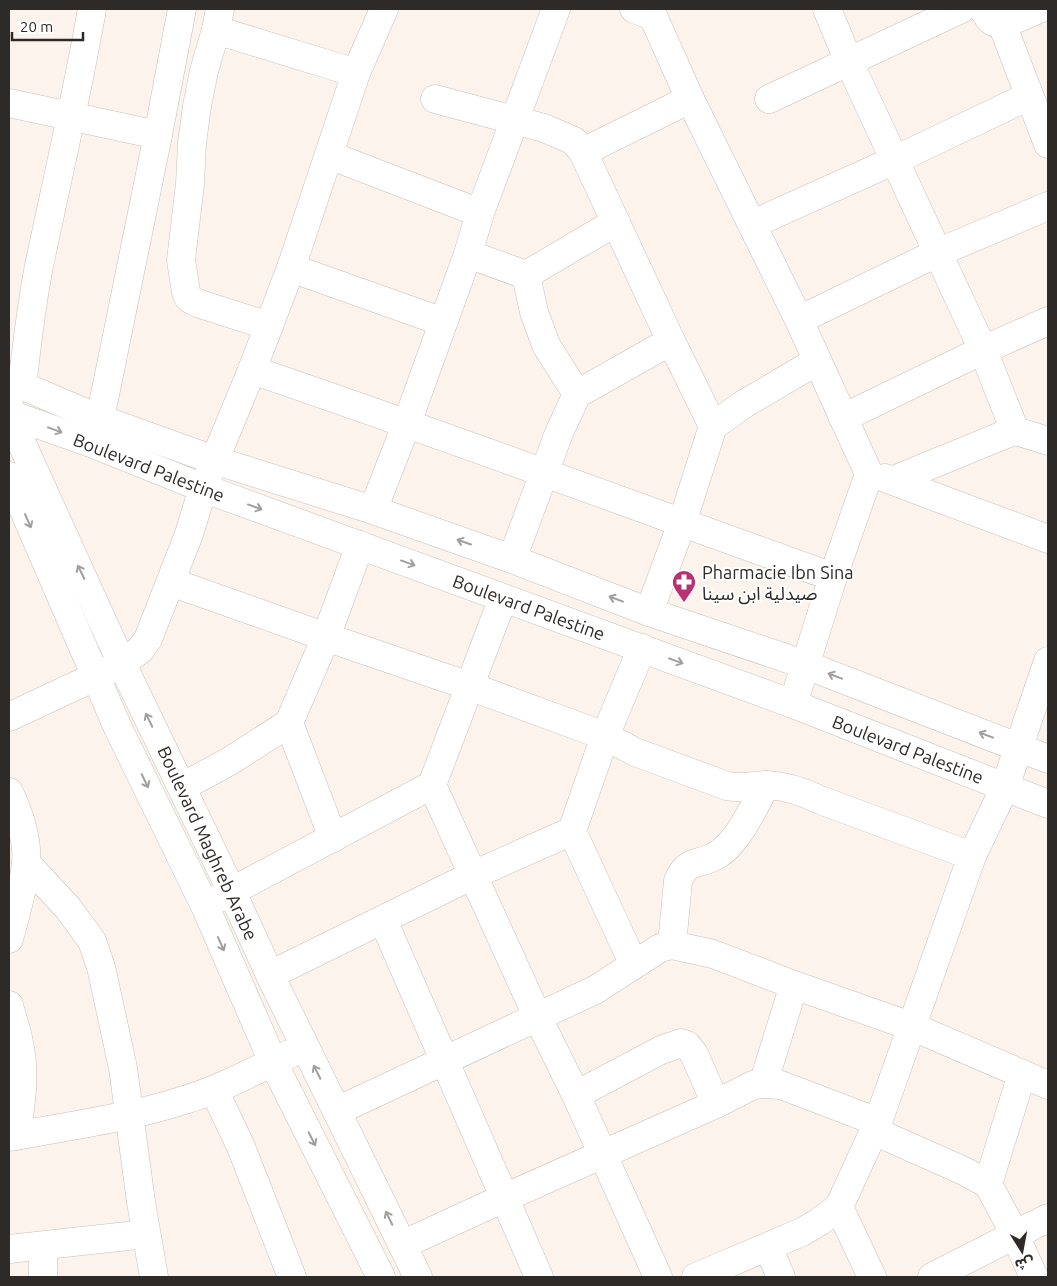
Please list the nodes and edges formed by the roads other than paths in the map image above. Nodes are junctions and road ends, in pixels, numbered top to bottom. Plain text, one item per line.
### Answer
1 (92, 9) edge
2 (182, 9) edge
3 (384, 9) edge
4 (556, 9) edge
5 (827, 9) edge
6 (961, 9) edge
7 (1039, 9) edge
8 (651, 11) edge
9 (993, 16) edge
10 (218, 19) edge
11 (849, 62) junction
12 (356, 73) junction
13 (1029, 96) junction
14 (436, 99) dead end
15 (690, 99) junction
16 (769, 99) dead end
17 (9, 103) edge
18 (72, 116) junction
19 (514, 121) junction
20 (158, 135) junction
21 (1048, 144) edge
22 (583, 152) junction
23 (329, 155) junction
24 (895, 160) junction
25 (1048, 206) edge
26 (480, 213) junction
27 (616, 222) junction
28 (753, 224) junction
29 (937, 253) junction
30 (468, 254) junction
31 (291, 268) junction
32 (526, 275) junction
33 (799, 320) junction
34 (1048, 321) edge
35 (443, 322) junction
36 (269, 326) junction
37 (671, 341) junction
38 (983, 350) junction
39 (817, 361) junction
40 (252, 370) junction
41 (577, 394) junction
42 (12, 400) edge
43 (843, 418) junction
44 (100, 419) junction
45 (407, 423) junction
46 (714, 426) junction
47 (1013, 430) junction
48 (1048, 441) edge
49 (214, 460) junction
50 (545, 474) junction
51 (9, 476) edge
52 (882, 477) junction
53 (203, 488) junction
54 (373, 510) junction
55 (682, 523) junction
56 (1048, 539) edge
57 (360, 545) junction
58 (512, 559) junction
59 (833, 577) junction
60 (171, 582) junction
61 (503, 598) junction
62 (649, 612) junction
63 (326, 637) junction
64 (642, 648) junction
65 (1048, 661) edge
66 (122, 664) junction
67 (806, 665) junction
68 (96, 676) junction
69 (469, 686) junction
70 (793, 704) junction
71 (9, 718) edge
72 (289, 723) junction
73 (605, 736) junction
74 (1018, 747) junction
75 (1048, 759) edge
76 (432, 785) junction
77 (766, 785) junction
78 (182, 787) junction
79 (1005, 787) junction
80 (9, 792) edge
81 (1048, 804) edge
82 (572, 831) junction
83 (333, 838) junction
84 (972, 856) junction
85 (26, 863) junction
86 (473, 875) junction
87 (232, 892) junction
88 (205, 906) junction
89 (383, 920) junction
90 (9, 940) edge
91 (672, 945) junction
92 (634, 965) junction
93 (270, 975) junction
94 (794, 985) junction
95 (9, 1005) edge
96 (538, 1018) junction
97 (913, 1027) junction
98 (305, 1046) junction
99 (445, 1060) junction
100 (273, 1062) junction
101 (1022, 1074) junction
102 (762, 1084) junction
103 (1048, 1085) edge
104 (214, 1090) junction
105 (576, 1095) junction
106 (716, 1104) junction
107 (337, 1111) junction
108 (130, 1114) junction
109 (876, 1126) junction
110 (13, 1136) edge
111 (602, 1154) junction
112 (988, 1184) junction
113 (504, 1198) junction
114 (839, 1207) junction
115 (1048, 1218) edge
116 (146, 1234) junction
117 (1015, 1235) junction
118 (402, 1245) junction
119 (43, 1246) junction
120 (768, 1247) junction
121 (9, 1249) edge
122 (43, 1277) edge
123 (154, 1277) edge
124 (292, 1277) edge
125 (381, 1277) edge
126 (418, 1277) edge
127 (538, 1277) edge
128 (658, 1277) edge
129 (696, 1277) edge
130 (780, 1277) edge
131 (872, 1277) edge
132 (932, 1277) edge
133 (1034, 1277) edge

1 - 18 street
2 - 20 street
3 - 12 street
4 - 19 street
5 - 11 street
6 - 11 street
7 - 9 street
8 - 15 street
9 - 13 street
10 - 12 street
10 - 36 street
11 - 16 street
11 - 24 street
12 - 23 street
13 - 21 street
13 - 24 street
14 - 19 street
15 - 22 street
15 - 28 street
17 - 18 street
18 - 20 street
18 - 42 street
19 - 22 street
19 - 26 street
20 - 44 street
22 - 27 street
23 - 26 street
23 - 31 street
24 - 28 street
24 - 29 street
25 - 29 street
26 - 30 street
27 - 32 street
27 - 37 street
28 - 33 street
29 - 33 street
29 - 38 street
30 - 32 street
30 - 35 street
31 - 35 street
31 - 36 street
32 - 41 street
33 - 39 street
34 - 38 street
35 - 45 street
36 - 40 street
37 - 41 street
37 - 46 street
38 - 43 street
38 - 47 street
39 - 43 street
39 - 46 street
40 - 45 street
40 - 49 street
41 - 50 street
42 - 44 street, Boulevard Palestine
42 -> 53 street, Boulevard Palestine
66 -> 42 street, Boulevard Maghreb Arabe
43 - 52 street
44 - 49 street, Boulevard Palestine
45 - 50 street
45 - 54 street
46 - 55 street
47 - 48 street
47 - 52 street
49 - 53 street
49 - 54 street, Boulevard Palestine
50 - 55 street
50 - 58 street
51 -> 68 street, Boulevard Maghreb Arabe
52 - 56 street
52 - 59 street
53 -> 57 street, Boulevard Palestine
53 - 60 street
58 -> 54 street, Boulevard Palestine
55 - 59 street
55 - 62 street
57 -> 61 street, Boulevard Palestine
57 - 63 street
62 -> 58 street, Boulevard Palestine
59 - 67 street
60 - 63 street
60 - 66 street
61 - 64 street, Boulevard Palestine
61 - 69 street
62 - 67 street, Boulevard Palestine
63 - 69 street
63 - 72 street
64 -> 70 street, Boulevard Palestine
64 - 73 street
65 - 74 street
66 - 68 street
78 -> 66 street, Boulevard Maghreb Arabe
67 - 70 street
74 -> 67 street, Boulevard Palestine
68 - 71 street
68 -> 88 street, Boulevard Maghreb Arabe
69 - 73 street
69 - 76 street
70 - 79 street, Boulevard Palestine
72 - 78 street
72 - 83 street
73 - 77 street
73 - 82 street
74 - 75 street, Boulevard Palestine
74 - 79 street
76 - 83 street
76 - 86 street
77 - 84 street
77 - 91 street
78 - 87 street, Boulevard Maghreb Arabe
79 - 81 street, Boulevard Palestine
79 - 84 street
80 - 85 street
82 - 86 street
82 - 92 street
83 - 87 street
84 - 97 street
85 - 90 street
85 - 108 street
86 - 89 street
86 - 96 street
87 - 88 street
87 - 93 street, Boulevard Maghreb Arabe
88 -> 100 street, Boulevard Maghreb Arabe
89 - 93 street
89 - 99 street
91 - 92 street
91 - 94 street
92 - 96 street
93 - 98 street, Boulevard Maghreb Arabe
94 - 97 street
94 - 102 street
95 - 110 street
96 - 99 street
96 - 105 street
97 - 101 street
97 - 109 street
98 - 100 street
107 -> 98 street, Boulevard Maghreb Arabe
99 - 107 street
99 - 113 street
100 - 104 street
100 -> 125 street, Boulevard Maghreb Arabe
101 - 103 street
101 - 112 street
102 - 106 street
102 - 109 street
104 - 108 street
104 - 124 street
105 - 106 street
105 - 111 street
106 - 111 street
118 -> 107 street, Boulevard Maghreb Arabe
108 - 110 street
108 - 116 street
109 - 112 street
109 - 114 street
111 - 113 street
111 - 128 street
112 - 117 street
113 - 118 street
113 - 127 street
114 - 120 street
114 - 131 street
115 - 117 street
116 - 119 street
116 - 123 street
117 - 132 street
117 - 133 street
118 - 126 street, Boulevard Maghreb Arabe
119 - 121 street
119 - 122 street
120 - 129 street
120 - 130 street

